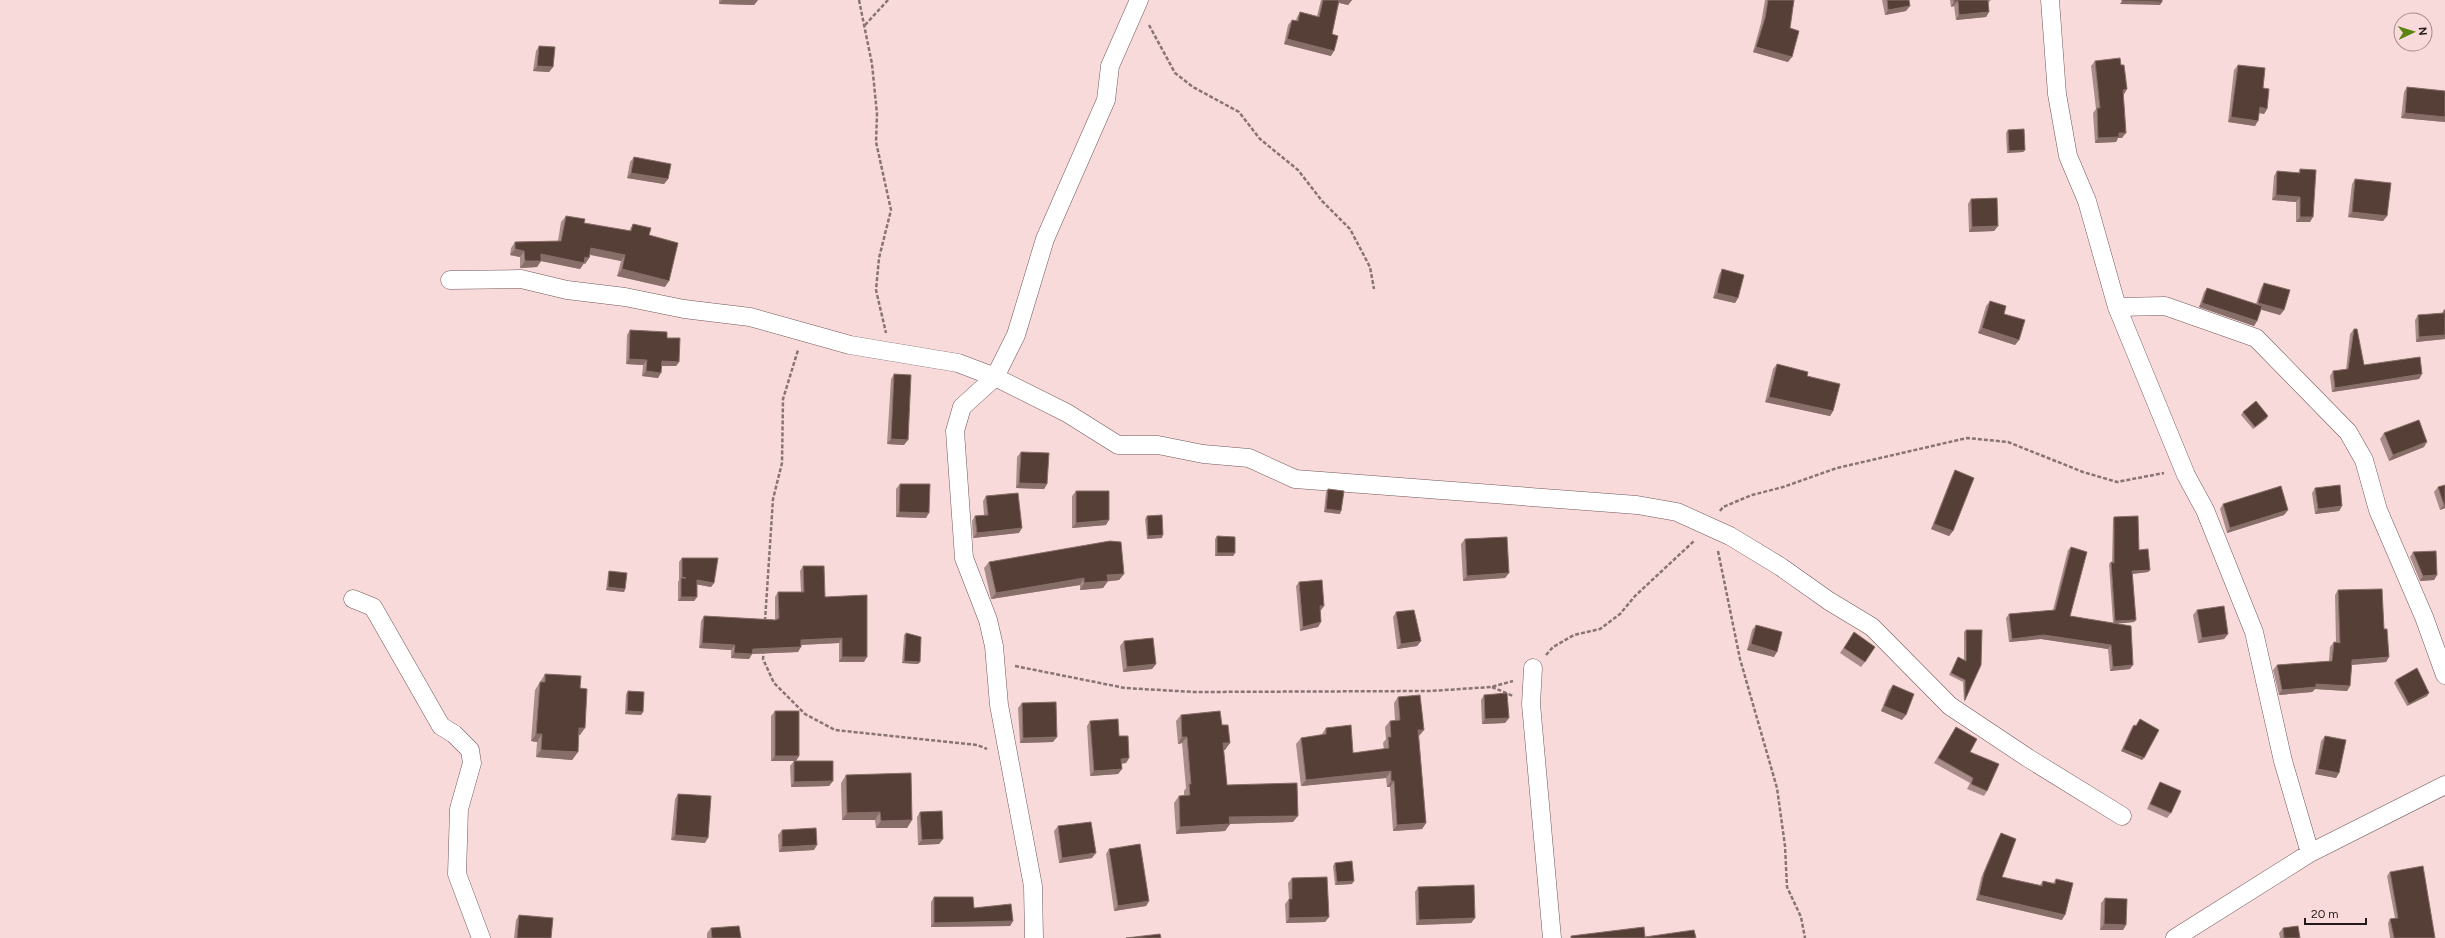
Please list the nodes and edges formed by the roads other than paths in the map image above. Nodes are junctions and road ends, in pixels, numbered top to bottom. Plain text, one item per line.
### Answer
1 (1139, 0) edge
2 (2050, 0) edge
3 (450, 280) dead end
4 (2117, 307) junction
5 (995, 377) junction
6 (354, 599) dead end
7 (1533, 668) road end
8 (2445, 674) edge
9 (2445, 785) edge
10 (2122, 816) dead end
11 (2310, 853) junction
12 (481, 938) edge
13 (1034, 938) edge
14 (1552, 938) edge
15 (2175, 938) edge

1 - 5 street
2 - 4 street
3 - 5 street
4 - 8 street
4 - 11 street
5 - 10 street
5 - 13 street
6 - 12 street
7 - 14 street
9 - 11 street
11 - 15 street

